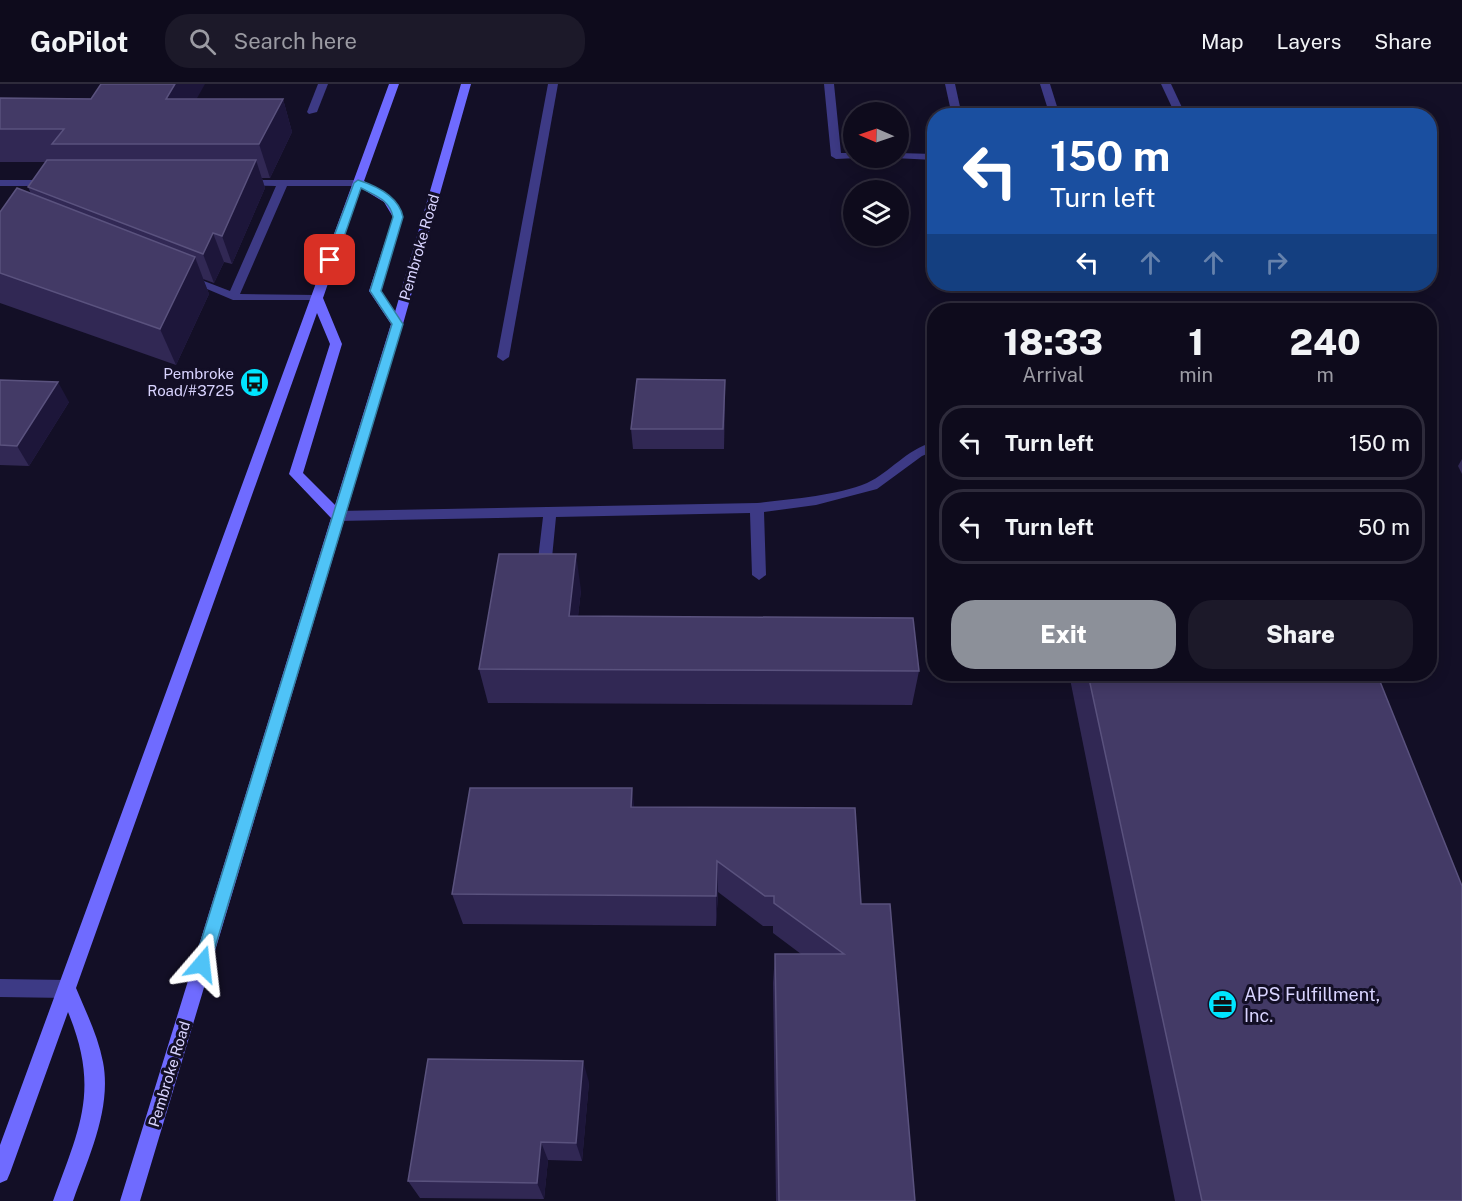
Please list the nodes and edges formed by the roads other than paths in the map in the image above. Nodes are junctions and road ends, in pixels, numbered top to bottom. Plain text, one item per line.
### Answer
1 (323, 84) edge
2 (394, 84) edge
3 (466, 84) edge
4 (553, 84) edge
5 (829, 84) edge
6 (950, 84) edge
7 (1045, 84) edge
8 (1166, 84) edge
9 (955, 108) edge
10 (1052, 108) edge
11 (1177, 108) edge
12 (312, 112) dead end
13 (843, 156) edge
14 (909, 156) edge
15 (927, 157) edge
16 (0, 183) edge
17 (59, 183) edge
18 (236, 183) edge
19 (283, 183) junction
20 (358, 183) junction
21 (177, 274) edge
22 (233, 297) junction
23 (317, 298) junction
24 (397, 324) junction
25 (503, 357) dead end
26 (927, 449) edge
27 (757, 508) junction
28 (550, 512) junction
29 (338, 516) junction
30 (544, 568) edge
31 (759, 576) dead end
32 (0, 988) edge
33 (67, 989) junction
34 (0, 1173) edge
35 (63, 1201) edge
36 (130, 1201) edge

1 - 12 lane
2 - 20 main road
3 - 24 main road, Pembroke Road
4 - 25 lane
5 - 13 lane
6 - 9 lane
7 - 10 lane
8 - 11 lane
14 - 15 lane
16 - 17 lane
18 - 19 lane
19 - 20 lane
19 - 22 lane
20 - 23 main road
20 - 24 main road
21 - 22 lane
22 - 23 lane
23 - 29 main road
23 - 33 main road
24 - 29 main road, Pembroke Road
26 - 27 lane
27 - 28 lane
27 - 31 lane
28 - 29 lane
28 - 30 lane
29 - 36 main road, Pembroke Road
32 - 33 lane
33 - 34 main road
33 - 35 main road

